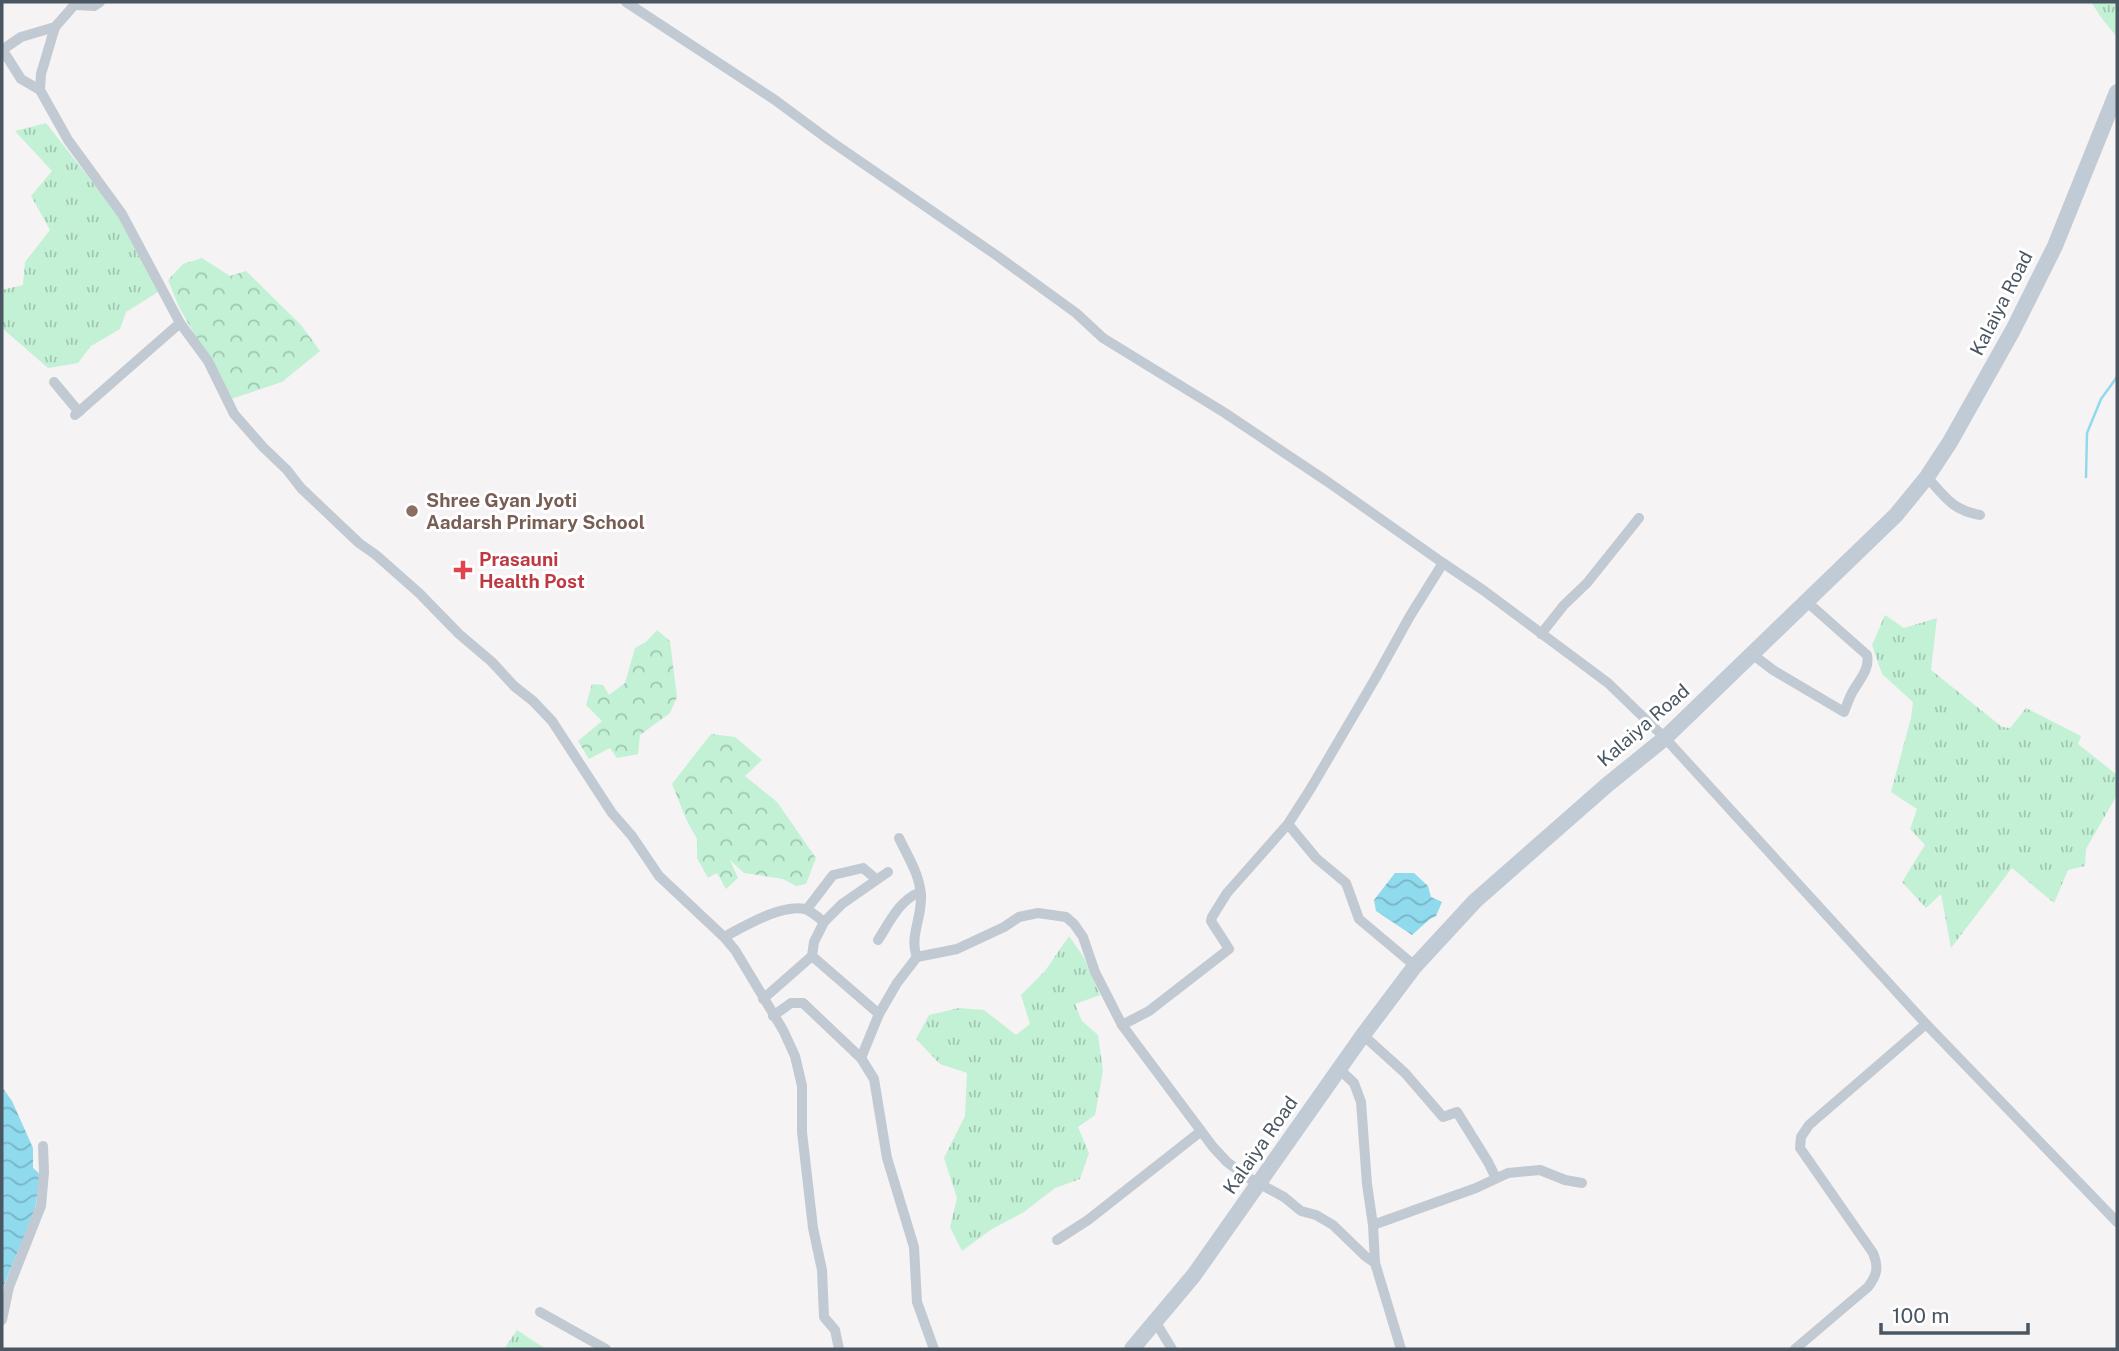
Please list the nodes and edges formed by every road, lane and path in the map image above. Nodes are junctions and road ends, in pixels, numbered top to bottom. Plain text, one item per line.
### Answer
1 (100, 2) edge
2 (626, 2) edge
3 (76, 3) edge
4 (55, 27) junction
5 (2, 50) edge
6 (40, 90) junction
7 (2117, 92) edge
8 (180, 323) junction
9 (54, 382) dead end
10 (1927, 478) junction
11 (1980, 515) dead end
12 (1639, 518) dead end
13 (1443, 563) junction
14 (1806, 601) junction
15 (1541, 634) junction
16 (1752, 654) junction
17 (1665, 738) junction
18 (1288, 824) junction
19 (899, 838) dead end
20 (888, 872) dead end
21 (876, 879) junction
22 (921, 895) junction
23 (807, 909) junction
24 (824, 922) junction
25 (724, 937) junction
26 (878, 940) dead end
27 (813, 956) junction
28 (917, 957) junction
29 (1415, 966) junction
30 (763, 999) junction
31 (879, 1014) junction
32 (773, 1016) junction
33 (1926, 1024) junction
34 (1122, 1025) junction
35 (1363, 1034) junction
36 (860, 1058) junction
37 (1339, 1069) junction
38 (1200, 1132) junction
39 (43, 1146) dead end
40 (1496, 1178) junction
41 (1260, 1183) junction
42 (1582, 1183) dead end
43 (2117, 1222) edge
44 (1373, 1225) junction
45 (1057, 1240) dead end
46 (1375, 1263) junction
47 (540, 1312) dead end
48 (2, 1320) edge
49 (1154, 1321) junction
50 (606, 1349) edge
51 (839, 1349) edge
52 (934, 1349) edge
53 (1132, 1349) edge
54 (1172, 1349) edge
55 (1401, 1349) edge
56 (1795, 1349) edge

1 - 3 street
2 - 13 street
3 - 4 street
4 - 5 street
4 - 6 street
5 - 6 street
6 - 8 street
7 - 10 main road, Kalaiya Road
8 - 9 street
8 - 25 street
10 - 11 street
10 - 14 main road, Kalaiya Road
12 - 15 street
13 - 15 street
13 - 18 street
14 - 16 main road, Kalaiya Road
14 - 16 street
15 - 17 street
16 - 17 main road, Kalaiya Road
17 - 29 main road, Kalaiya Road
17 - 33 street
18 - 29 street
18 - 34 street
19 - 22 street
20 - 21 street
21 - 23 street
21 - 24 street
22 - 26 street
22 - 28 street
23 - 24 street
23 - 25 street
24 - 27 street
25 - 30 street
27 - 30 street
27 - 31 street
28 - 31 street
28 - 34 street
29 - 35 main road, Kalaiya Road
30 - 32 street
31 - 36 street
32 - 36 street
32 - 51 street
33 - 43 street
33 - 56 street
34 - 38 street
35 - 37 main road, Kalaiya Road
35 - 40 street
36 - 52 street
37 - 41 main road, Kalaiya Road
37 - 44 street
38 - 41 street
38 - 45 street
39 - 48 street
40 - 42 street
40 - 44 street
41 - 46 street
41 - 49 main road, Kalaiya Road
44 - 46 street
46 - 55 street
47 - 50 street
49 - 53 main road, Kalaiya Road
49 - 54 street

